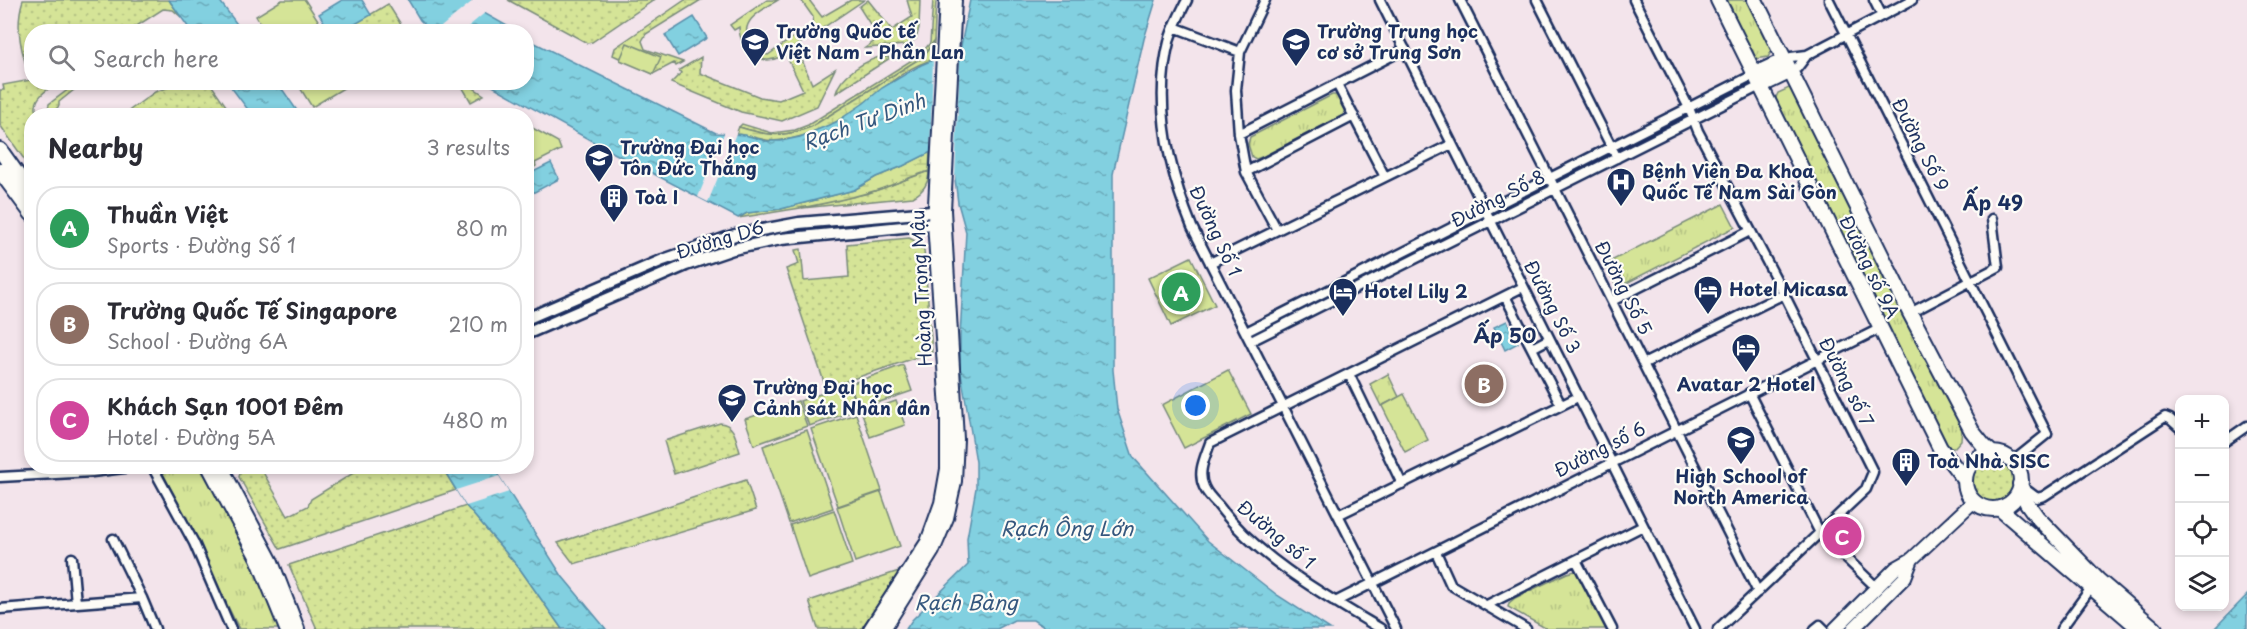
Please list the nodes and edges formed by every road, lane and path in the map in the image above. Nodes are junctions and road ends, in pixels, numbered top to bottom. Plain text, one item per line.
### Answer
1 (946, 0) edge
2 (955, 0) edge
3 (1187, 0) edge
4 (1265, 0) edge
5 (1380, 0) edge
6 (1461, 0) edge
7 (1537, 0) edge
8 (1634, 0) edge
9 (1718, 0) edge
10 (1755, 0) edge
11 (1828, 0) edge
12 (1874, 0) edge
13 (1912, 0) edge
14 (949, 16) junction
15 (1882, 16) junction
16 (1174, 27) junction
17 (1846, 34) junction
18 (1405, 49) junction
19 (1240, 52) junction
20 (1788, 65) junction
21 (1757, 80) junction
22 (1337, 84) junction
23 (1689, 108) junction
24 (1354, 116) junction
25 (1694, 119) junction
26 (1239, 134) junction
27 (1452, 144) junction
28 (1612, 147) junction
29 (0, 150) edge
30 (1617, 158) junction
31 (1246, 172) junction
32 (2, 175) edge
33 (1385, 177) junction
34 (1550, 179) junction
35 (24, 184) edge
36 (1555, 189) junction
37 (24, 204) edge
38 (1485, 211) junction
39 (939, 217) junction
40 (1992, 219) dead end
41 (1490, 221) junction
42 (1277, 230) junction
43 (1750, 231) junction
44 (695, 248) junction
45 (699, 260) junction
46 (1210, 263) junction
47 (1971, 282) junction
48 (1523, 286) junction
49 (1784, 294) junction
50 (1505, 296) junction
51 (1612, 301) junction
52 (1910, 314) junction
53 (534, 316) edge
54 (1879, 329) junction
55 (534, 331) edge
56 (1246, 332) junction
57 (1550, 339) junction
58 (1251, 342) junction
59 (1532, 348) junction
60 (1817, 360) junction
61 (1643, 364) junction
62 (1349, 374) junction
63 (1749, 393) junction
64 (1578, 397) junction
65 (1561, 405) junction
66 (1284, 407) junction
67 (2175, 424) edge
68 (2247, 426) edge
69 (1676, 430) junction
70 (2229, 439) edge
71 (1993, 454) junction
72 (2012, 462) junction
73 (1612, 463) junction
74 (55, 474) edge
75 (156, 474) edge
76 (217, 474) edge
77 (218, 474) edge
78 (0, 477) edge
79 (1965, 480) junction
80 (1402, 483) junction
81 (2020, 484) junction
82 (1973, 502) junction
83 (1999, 508) junction
84 (1338, 515) junction
85 (1643, 526) junction
86 (1820, 533) junction
87 (113, 539) dead end
88 (1436, 552) junction
89 (72, 558) dead end
90 (1912, 559) junction
91 (1576, 560) junction
92 (1373, 583) junction
93 (1876, 587) junction
94 (2091, 588) junction
95 (1758, 592) junction
96 (142, 598) junction
97 (1335, 602) junction
98 (76, 603) junction
99 (1487, 605) junction
100 (892, 608) junction
101 (0, 609) edge
102 (2144, 626) edge
103 (155, 629) edge
104 (231, 629) edge
105 (287, 629) edge
106 (297, 629) edge
107 (870, 629) edge
108 (884, 629) edge
109 (1381, 629) edge
110 (1396, 629) edge
111 (1526, 629) edge
112 (1612, 629) edge
113 (1695, 629) edge
114 (1718, 629) edge
115 (1815, 629) edge
116 (1824, 629) edge
117 (1834, 629) edge
118 (1853, 629) edge
119 (2061, 629) edge

1 - 14 main road
2 - 14 main road
3 - 16 street, Đường Số 1
4 - 19 street
5 - 18 street, Đường Số 3
6 - 34 street, Đường Số 5
7 - 28 street
8 - 23 street
9 - 21 main road, Đường số 9A
10 - 20 main road, Đường số 9A
11 - 17 street, Đường Số 9
12 - 15 street
13 - 15 street
14 - 39 main road, Hoàng Trọng Mậu
15 - 17 street
16 - 19 street
16 - 46 street, Đường Số 1
17 - 20 street
17 - 47 street, Đường Số 9
18 - 22 street
18 - 27 street, Đường Số 3
19 - 26 street
20 - 21 main road
20 - 52 main road, Đường số 9A
21 - 23 street, Đường Số 8
21 - 25 street, Đường Số 8
21 - 54 main road, Đường số 9A
22 - 24 street
22 - 26 street
23 - 25 street, Đường số 7
23 - 28 street, Đường Số 8
24 - 31 street
24 - 33 street
25 - 30 street, Đường Số 8
25 - 43 street, Đường số 7
26 - 31 street
27 - 33 street
27 - 38 street, Đường Số 3
28 - 30 street
28 - 34 street, Đường Số 8
29 - 35 main road
30 - 36 street, Đường Số 8
31 - 42 street
32 - 37 main road
33 - 42 street
34 - 36 street, Đường Số 5
34 - 38 street, Đường Số 8
36 - 41 street, Đường Số 8
36 - 51 street, Đường Số 5
38 - 41 street, Đường Số 3
38 - 56 street, Đường Số 8
39 - 44 street, Đường D6
39 - 45 street, Đường D6
39 - 100 main road, Hoàng Trọng Mậu
40 - 47 street
41 - 48 street, Đường Số 3
41 - 58 street, Đường Số 8
42 - 46 street
43 - 49 street, Đường số 7
43 - 51 street
44 - 45 street
44 - 53 street, Đường D6
45 - 55 street, Đường D6
46 - 56 street, Đường Số 1
47 - 52 street
47 - 72 street, Đường Số 9
48 - 50 street, Đường số 1
48 - 57 street, Đường Số 3
49 - 60 street, Đường số 7
49 - 61 street
50 - 59 street
50 - 62 street, Đường số 1
51 - 61 street, Đường Số 5
52 - 71 main road, Đường số 9A
54 - 60 street, Đường số 6
54 - 79 main road, Đường số 9A
56 - 58 street, Đường Số 1
57 - 59 street, Đường Số 3
57 - 64 street, Đường Số 3
58 - 66 street
59 - 65 street
60 - 63 street, Đường số 6
60 - 86 street, Đường số 7
61 - 69 street, Đường Số 5
62 - 66 street, Đường số 1
62 - 80 street
63 - 69 street, Đường số 6
63 - 86 street
64 - 65 street
64 - 73 street, Đường Số 3
65 - 80 street
66 - 84 street
66 - 97 street, Đường số 1
67 - 81 street
68 - 70 street
69 - 73 street, Đường số 6
69 - 95 street, Đường Số 5
71 - 72 main road
71 - 79 main road
72 - 81 main road
73 - 85 street, Đường Số 3
73 - 88 street, Đường số 6
74 - 78 street
75 - 104 street
76 - 105 main road
77 - 106 main road
79 - 82 main road
80 - 84 street
81 - 83 main road
81 - 102 main road
82 - 83 main road
82 - 90 main road
83 - 94 main road
84 - 92 street
85 - 91 street
85 - 113 street, Đường Số 3
86 - 93 street
86 - 95 street, Đường số 7
87 - 96 street
88 - 92 street, Đường số 6
88 - 99 street
89 - 98 street
90 - 93 main road
90 - 118 main road
91 - 99 street
91 - 112 street
92 - 97 street, Đường số 6
92 - 110 street
93 - 117 main road
94 - 102 main road
94 - 119 street
95 - 114 street, Đường số 7
96 - 98 street
96 - 103 street
97 - 109 street, Đường số 1
98 - 101 street
99 - 111 street
100 - 107 main road, Hoàng Trọng Mậu
100 - 108 main road, Hoàng Trọng Mậu
115 - 116 street

